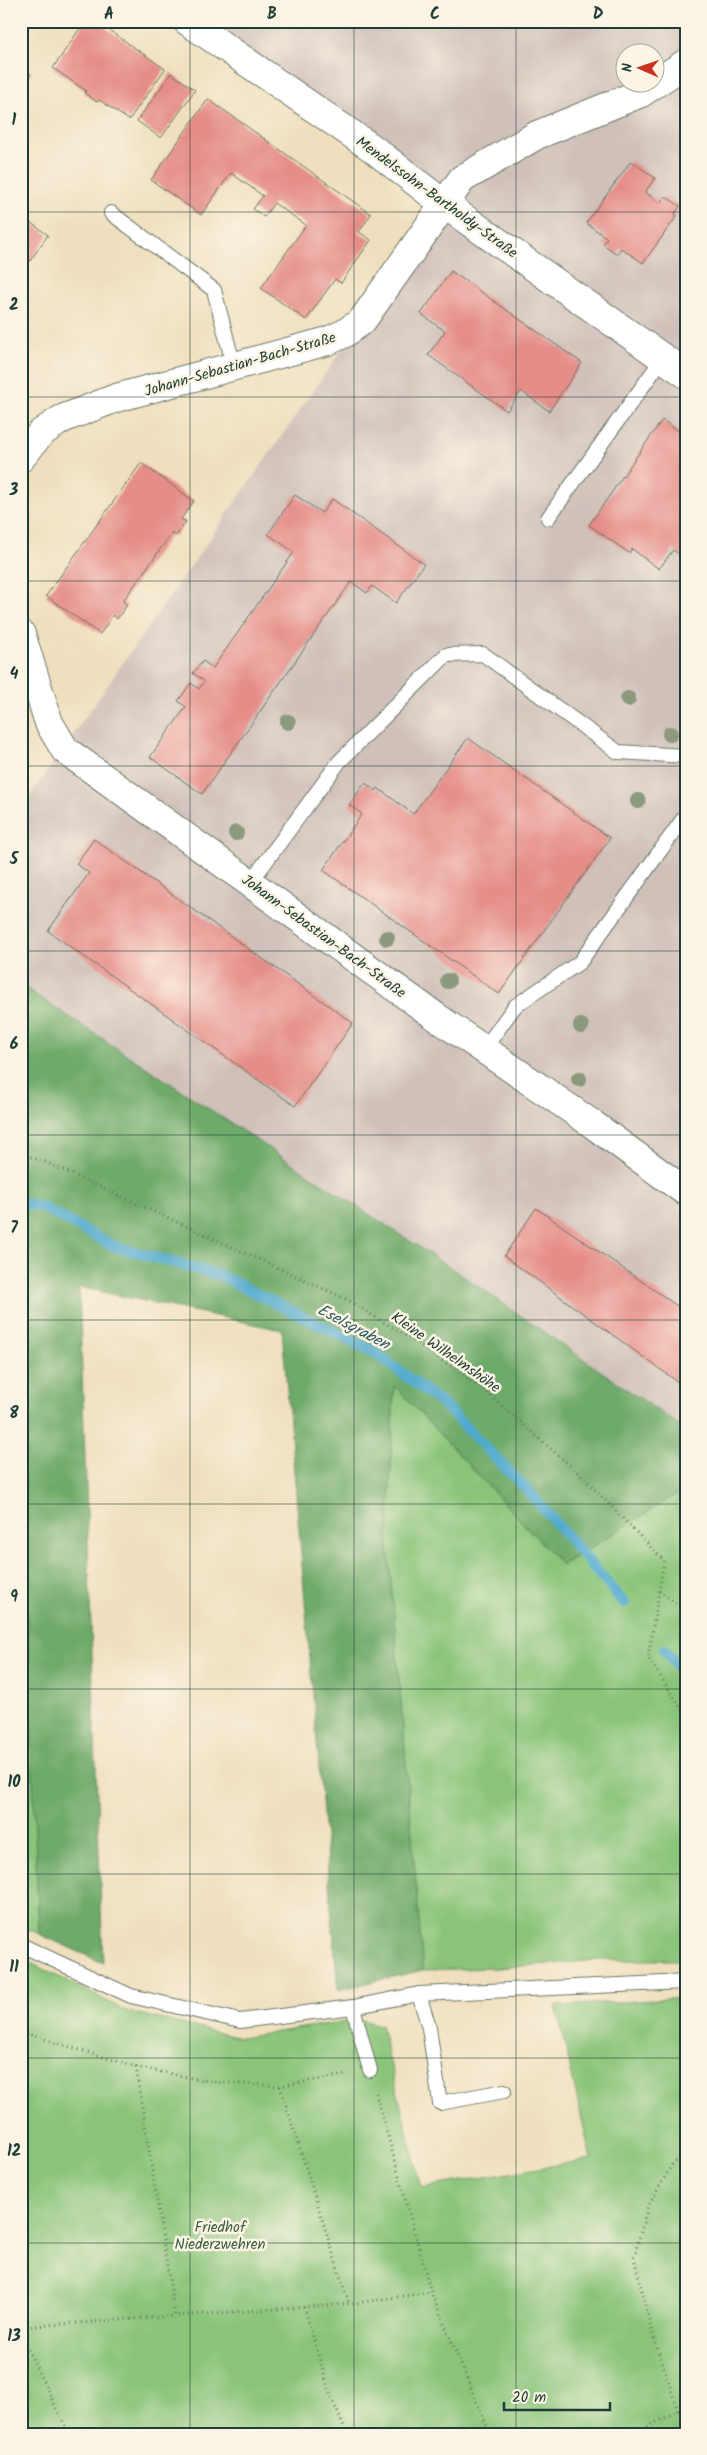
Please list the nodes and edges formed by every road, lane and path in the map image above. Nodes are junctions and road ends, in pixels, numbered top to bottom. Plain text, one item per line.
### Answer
1 (187, 21) edge
2 (686, 63) edge
3 (444, 204) junction
4 (111, 213) dead end
5 (663, 358) junction
6 (234, 367) junction
7 (686, 374) edge
8 (21, 458) edge
9 (548, 518) dead end
10 (21, 634) edge
11 (686, 756) edge
12 (686, 815) edge
13 (250, 883) junction
14 (484, 1050) junction
15 (21, 1154) edge
16 (686, 1192) edge
17 (659, 1591) junction
18 (686, 1610) edge
19 (686, 1715) edge
20 (21, 1945) edge
21 (686, 1982) edge
22 (419, 1994) junction
23 (353, 2006) junction
24 (21, 2032) edge
25 (136, 2067) junction
26 (370, 2070) junction
27 (280, 2086) junction
28 (504, 2091) dead end
29 (686, 2150) edge
30 (431, 2292) junction
31 (349, 2304) junction
32 (304, 2307) junction
33 (175, 2316) junction
34 (21, 2327) edge
35 (21, 2336) edge
36 (686, 2406) edge
37 (678, 2411) junction
38 (69, 2434) edge
39 (347, 2434) edge
40 (490, 2434) edge
41 (634, 2434) edge

1 - 3 street, Mendelssohn-Bartholdy-Straße
2 - 3 street, Johann-Sebastian-Bach-Straße
3 - 5 street, Mendelssohn-Bartholdy-Straße
3 - 6 street, Johann-Sebastian-Bach-Straße
4 - 6 lane
5 - 7 street, Mendelssohn-Bartholdy-Straße
5 - 9 lane
6 - 8 street, Johann-Sebastian-Bach-Straße
10 - 13 street, Johann-Sebastian-Bach-Straße
11 - 13 lane
12 - 14 lane
13 - 14 street, Johann-Sebastian-Bach-Straße
14 - 16 street, Johann-Sebastian-Bach-Straße
15 - 17 path, Kleine Wilhelmshöhe
17 - 18 path
17 - 19 path, Kleine Wilhelmshöhe
20 - 23 lane
21 - 22 lane
22 - 23 lane
22 - 28 lane
23 - 26 lane
24 - 25 path
25 - 27 path
25 - 33 path
26 - 27 path
26 - 30 path
27 - 31 path
29 - 37 path
30 - 31 path
30 - 40 path
31 - 32 path
32 - 33 path
32 - 39 path
33 - 34 path
35 - 38 path
36 - 37 path
37 - 41 path

